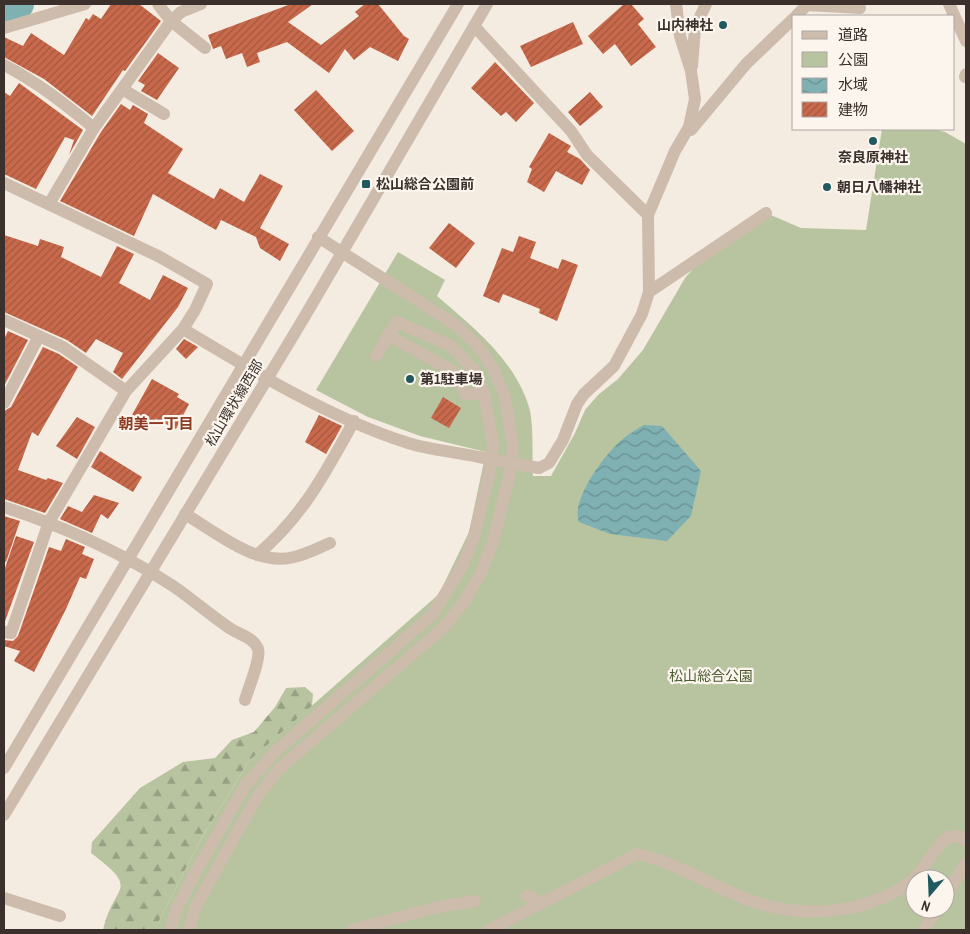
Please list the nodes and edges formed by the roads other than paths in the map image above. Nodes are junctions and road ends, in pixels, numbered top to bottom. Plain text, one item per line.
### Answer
1 (85, 4) edge
2 (158, 4) edge
3 (201, 4) edge
4 (458, 4) edge
5 (487, 4) edge
6 (676, 4) edge
7 (706, 4) edge
8 (860, 8) dead end
9 (797, 15) edge
10 (955, 16) edge
11 (792, 20) edge
12 (171, 21) junction
13 (474, 26) junction
14 (4, 28) edge
15 (966, 41) edge
16 (204, 48) dead end
17 (4, 65) edge
18 (692, 71) junction
19 (122, 89) junction
20 (164, 114) dead end
21 (94, 128) junction
22 (683, 140) junction
23 (4, 183) edge
24 (49, 204) junction
25 (766, 213) dead end
26 (648, 216) junction
27 (318, 237) junction
28 (341, 251) junction
29 (649, 292) junction
30 (4, 320) edge
31 (182, 330) junction
32 (39, 336) junction
33 (388, 336) junction
34 (376, 356) dead end
35 (245, 366) junction
36 (266, 378) junction
37 (126, 391) junction
38 (484, 394) junction
39 (4, 403) edge
40 (354, 421) junction
41 (4, 508) edge
42 (185, 514) junction
43 (49, 522) junction
44 (330, 542) dead end
45 (257, 555) junction
46 (126, 560) junction
47 (150, 573) junction
48 (4, 632) edge
49 (245, 700) dead end
50 (4, 768) edge
51 (4, 815) edge
52 (966, 841) edge
53 (966, 863) edge
54 (955, 881) edge
55 (527, 896) dead end
56 (4, 898) edge
57 (475, 901) dead end
58 (539, 905) junction
59 (60, 916) dead end
60 (931, 919) edge
61 (171, 930) edge
62 (189, 930) edge
63 (352, 930) edge
64 (489, 930) edge
65 (924, 930) edge

1 - 14 street
2 - 12 street
3 - 12 street
4 - 27 street, 松山環状線西部
5 - 13 street, 松山環状線西部
6 - 18 street
7 - 18 street
8 - 9 street
10 - 15 street
11 - 22 street
12 - 16 street
12 - 19 street
13 - 26 street
13 - 28 street, 松山環状線西部
17 - 21 street
18 - 22 street
19 - 20 street
19 - 21 street
21 - 24 street
22 - 26 street
23 - 24 street
24 - 31 street
25 - 29 street
26 - 29 street
27 - 28 street
27 - 35 street, 松山環状線西部
28 - 36 street, 松山環状線西部
28 - 62 street
29 - 40 street, bridge
30 - 32 street
31 - 35 street
31 - 37 street
32 - 37 street
32 - 39 street
33 - 34 street
33 - 38 street
33 - 38 street
35 - 36 street
35 - 46 street, 松山環状線西部
36 - 40 street
36 - 42 street, 松山環状線西部
37 - 43 street
38 - 61 street
40 - 45 street
41 - 43 street
42 - 45 street
42 - 47 street, 松山環状線西部
43 - 46 street
43 - 48 street
44 - 45 street
46 - 47 street
46 - 50 street, 松山環状線西部
47 - 49 street
47 - 51 street, 松山環状線西部
52 - 58 street
53 - 54 street
55 - 58 street
56 - 59 street
57 - 63 street
58 - 64 street
60 - 65 street

